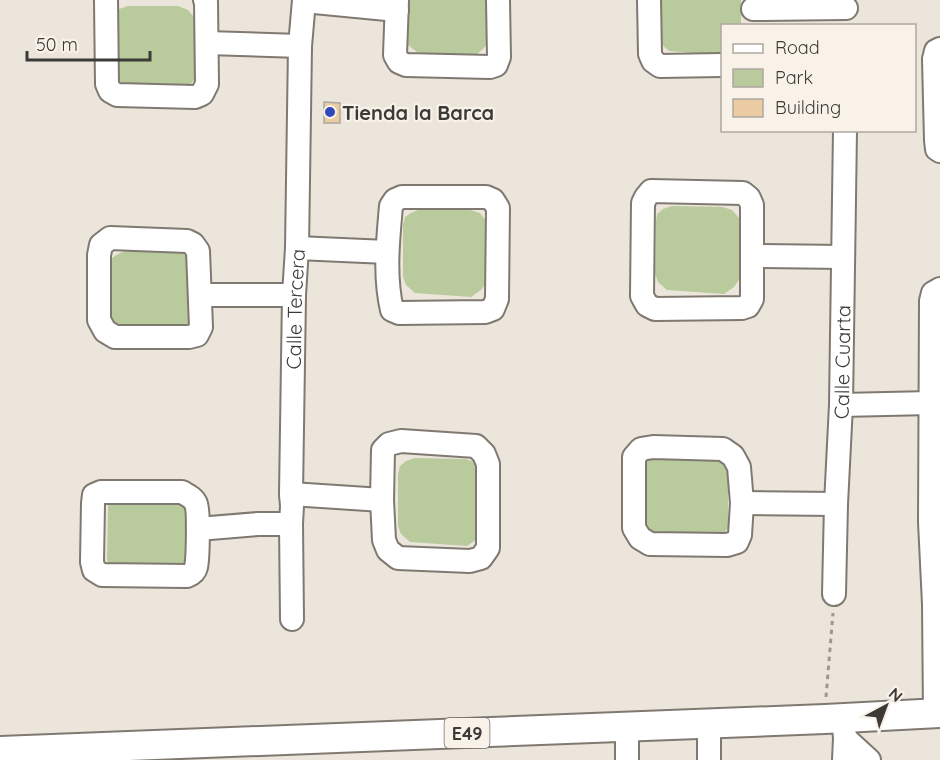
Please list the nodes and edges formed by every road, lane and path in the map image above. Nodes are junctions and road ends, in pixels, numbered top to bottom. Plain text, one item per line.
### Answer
1 (106, 0) edge
2 (205, 0) edge
3 (498, 0) edge
4 (649, 0) edge
5 (304, 1) edge
6 (397, 5) edge
7 (753, 11) edge
8 (846, 11) edge
9 (207, 43) junction
10 (300, 46) junction
11 (940, 49) edge
12 (721, 65) edge
13 (924, 97) edge
14 (845, 132) edge
15 (940, 151) edge
16 (297, 248) junction
17 (387, 252) junction
18 (752, 256) junction
19 (843, 256) junction
20 (940, 289) edge
21 (200, 295) junction
22 (294, 295) junction
23 (932, 403) junction
24 (841, 405) junction
25 (291, 494) junction
26 (382, 500) junction
27 (742, 503) junction
28 (836, 504) junction
29 (935, 521) edge
30 (291, 525) junction
31 (198, 529) junction
32 (834, 594) joint
33 (292, 619) dead end
34 (937, 713) edge
35 (709, 723) junction
36 (627, 727) junction
37 (839, 734) edge
38 (0, 751) edge
39 (627, 760) edge
40 (709, 760) edge
41 (869, 760) edge

1 - 9 street
2 - 9 street
3 - 6 street
4 - 12 street
5 - 6 street
5 - 10 street, Calle Tercera
7 - 8 street
9 - 10 street
10 - 16 street, Calle Tercera
11 - 13 street
13 - 15 street
14 - 19 street, Calle Cuarta
16 - 17 street
16 - 22 street, Calle Tercera
17 - 17 street
18 - 18 street
18 - 19 street
19 - 24 street, Calle Cuarta
20 - 23 street
21 - 21 street
21 - 22 street
22 - 25 street, Calle Tercera
23 - 24 street
23 - 29 street
24 - 28 street, Calle Cuarta
25 - 26 street
25 - 30 street, Calle Tercera
26 - 26 street
27 - 27 street
27 - 28 street
28 - 32 street, Calle Cuarta
29 - 34 street
30 - 31 street
30 - 33 street, Calle Tercera
31 - 31 street
32 - 37 path
34 - 37 main road, E49
35 - 36 main road, E49
35 - 37 main road, E49
35 - 40 street
36 - 38 main road, E49
36 - 39 street
37 - 41 street

